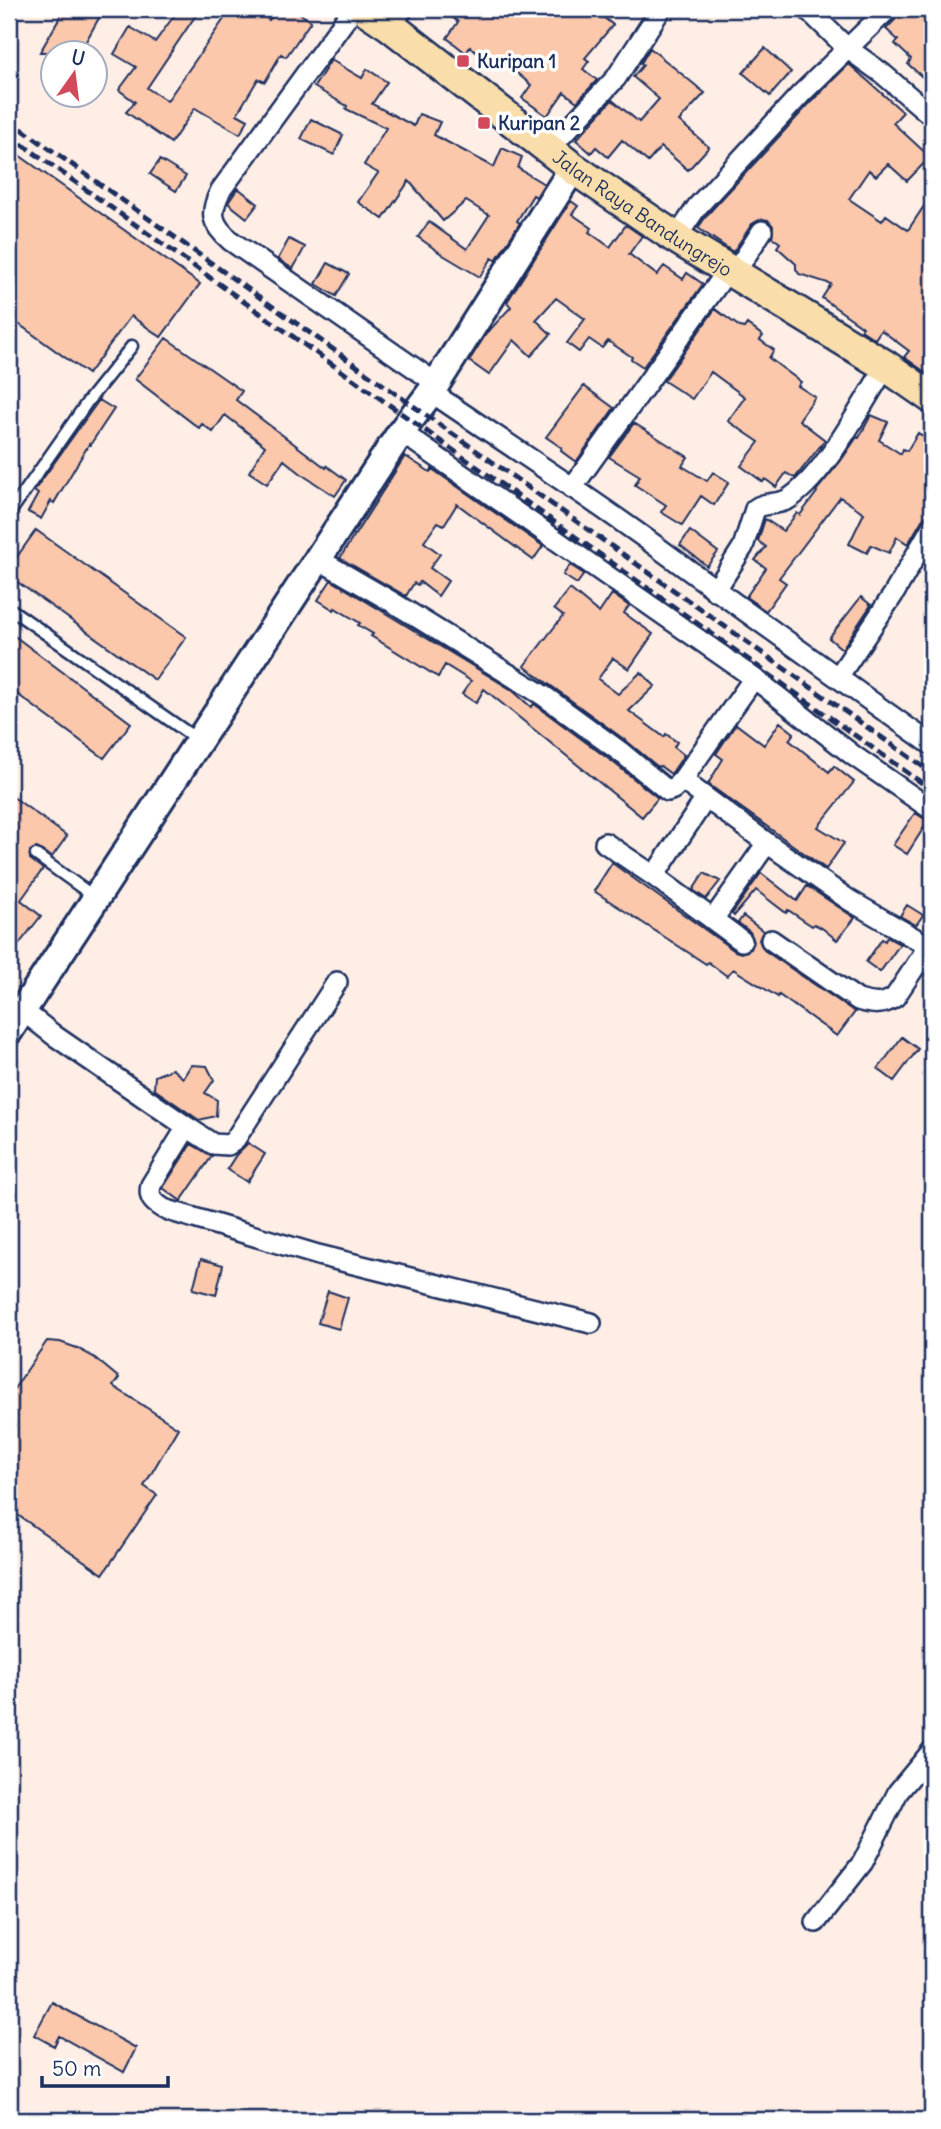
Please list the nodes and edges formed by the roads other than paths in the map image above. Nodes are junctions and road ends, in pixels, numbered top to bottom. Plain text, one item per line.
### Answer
1 (354, 9) edge
2 (661, 9) edge
3 (807, 9) edge
4 (888, 9) edge
5 (386, 14) edge
6 (847, 48) junction
7 (932, 116) edge
8 (549, 149) junction
9 (573, 168) junction
10 (762, 231) dead end
11 (677, 237) junction
12 (731, 272) junction
13 (132, 346) dead end
14 (886, 366) junction
15 (433, 387) junction
16 (932, 398) edge
17 (401, 432) junction
18 (572, 488) junction
19 (9, 514) edge
20 (932, 527) edge
21 (318, 559) junction
22 (715, 590) junction
23 (9, 608) edge
24 (838, 677) junction
25 (754, 678) junction
26 (199, 740) junction
27 (932, 745) edge
28 (682, 780) junction
29 (706, 798) junction
30 (932, 810) edge
31 (605, 843) dead end
32 (768, 843) junction
33 (36, 855) dead end
34 (654, 876) junction
35 (96, 898) junction
36 (714, 918) junction
37 (771, 940) dead end
38 (742, 941) dead end
39 (930, 943) edge
40 (337, 982) dead end
41 (15, 1020) edge
42 (187, 1128) junction
43 (591, 1324) dead end
44 (932, 1751) edge
45 (816, 1922) dead end

1 - 15 street
2 - 8 street
3 - 6 street
4 - 6 street
5 - 8 main road, Jalan Raya Bandungrejo
6 - 7 street
6 - 11 street
8 - 9 main road, Jalan Raya Bandungrejo
9 - 11 main road, Jalan Raya Bandungrejo
9 - 15 main road
10 - 12 street
11 - 12 main road, Jalan Raya Bandungrejo
12 - 14 main road, Jalan Raya Bandungrejo
12 - 18 street
13 - 19 lane
14 - 16 main road, Jalan Raya Bandungrejo
14 - 22 street
15 - 17 main road
15 - 18 street
17 - 21 main road
17 - 25 street
18 - 22 street
20 - 24 street
21 - 26 main road
21 - 28 street
22 - 24 street
23 - 26 lane
24 - 27 street
25 - 28 street
25 - 30 street
26 - 35 main road
28 - 29 street
29 - 32 street
29 - 34 street
31 - 34 street
32 - 36 street
32 - 39 street
33 - 35 lane
34 - 36 street
35 - 41 main road
36 - 38 street
37 - 39 street
40 - 42 street
41 - 42 street
42 - 43 street
44 - 45 street

